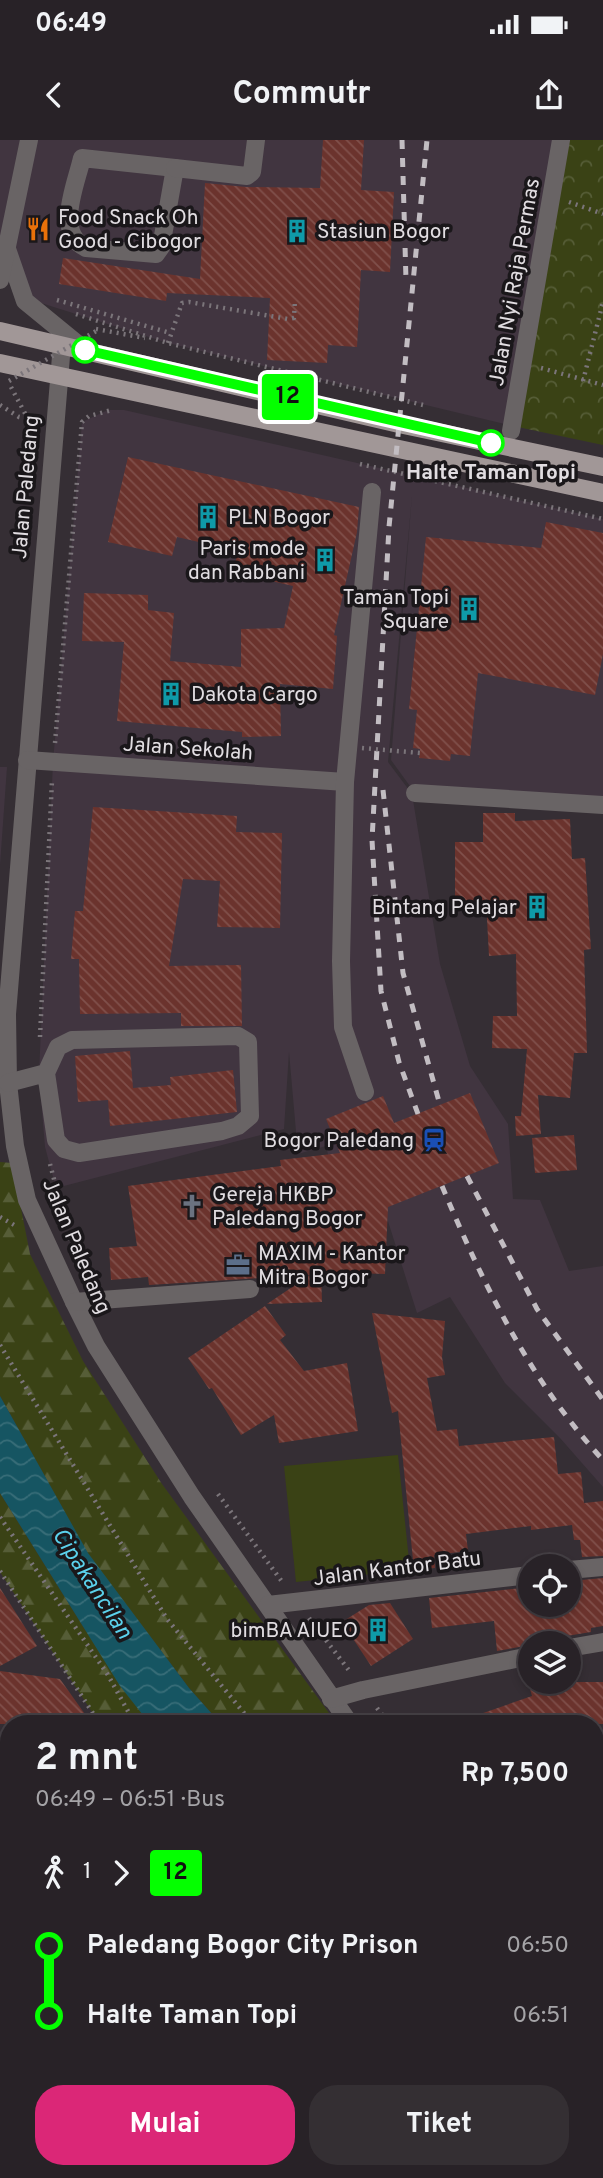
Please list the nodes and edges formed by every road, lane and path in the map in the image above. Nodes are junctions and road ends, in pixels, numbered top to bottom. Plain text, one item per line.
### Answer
1 (29, 140) edge
2 (256, 140) edge
3 (561, 140) edge
4 (175, 168) junction
5 (552, 196) junction
6 (7, 207) edge
7 (603, 214) edge
8 (6, 249) junction
9 (0, 280) edge
10 (295, 299) dead end
11 (603, 302) edge
12 (98, 330) junction
13 (0, 331) edge
14 (156, 339) junction
15 (168, 343) junction
16 (62, 344) junction
17 (85, 350) junction
18 (0, 363) edge
19 (523, 363) junction
20 (162, 368) junction
21 (58, 375) junction
22 (301, 377) dead end
23 (0, 380) edge
24 (583, 380) junction
25 (9, 381) junction
26 (603, 385) edge
27 (0, 405) edge
28 (28, 419) junction
29 (43, 421) dead end
30 (82, 422) dead end
31 (511, 431) dead end
32 (603, 467) edge
33 (443, 483) dead end
34 (372, 492) dead end
35 (603, 493) edge
36 (603, 519) edge
37 (362, 748) dead end
38 (420, 753) dead end
39 (27, 760) junction
40 (53, 762) junction
41 (345, 782) junction
42 (415, 793) dead end
43 (603, 804) edge
44 (40, 1040) dead end
45 (46, 1073) junction
46 (8, 1083) junction
47 (365, 1092) dead end
48 (48, 1157) dead end
49 (74, 1250) dead end
50 (250, 1289) dead end
51 (74, 1302) junction
52 (0, 1345) edge
53 (214, 1489) dead end
54 (0, 1517) edge
55 (603, 1566) edge
56 (581, 1569) edge
57 (0, 1572) edge
58 (518, 1576) edge
59 (297, 1602) junction
60 (268, 1605) junction
61 (603, 1642) edge
62 (581, 1646) edge
63 (518, 1658) edge
64 (363, 1690) junction
65 (331, 1699) junction
66 (94, 1715) edge
67 (130, 1715) edge
68 (246, 1715) edge
69 (343, 1715) edge

1 - 6 street
2 - 4 street
3 - 5 street, Jalan Nyi Raja Permas
4 - 4 street
5 - 7 path
5 - 19 street, Jalan Nyi Raja Permas
6 - 8 street
8 - 9 street
8 - 17 street
10 - 15 path
11 - 24 path
12 - 14 path
12 - 14 path
12 - 25 path, bridge
13 - 16 main road
14 - 15 path
15 - 20 path
15 - 22 path
16 - 17 main road
16 - 21 street, Jalan Paledang
17 - 20 main road
18 - 21 main road
19 - 24 path
19 - 31 street, Jalan Nyi Raja Permas
20 - 32 main road
21 - 35 main road
21 - 39 street, Jalan Paledang
23 - 25 path, bridge
24 - 26 path
25 - 28 path
27 - 28 path
28 - 29 path
30 - 40 path
33 - 36 path
34 - 41 street
37 - 38 path, bridge
39 - 40 street, Jalan Sekolah
39 - 46 street, Jalan Paledang
40 - 41 street, Jalan Sekolah
40 - 44 path
41 - 47 street
42 - 43 street
45 - 45 street
45 - 46 street
46 - 51 street, Jalan Paledang
48 - 49 path
50 - 51 street
51 - 60 street, Jalan Paledang
52 - 68 path
53 - 59 path
54 - 67 path
55 - 56 street
57 - 66 path
58 - 59 street, Jalan Kantor Batu
59 - 60 street, Jalan Kantor Batu
59 - 64 path
60 - 65 street, Jalan Paledang
61 - 62 street
63 - 64 street
64 - 65 street
65 - 69 street, Jalan Paledang

